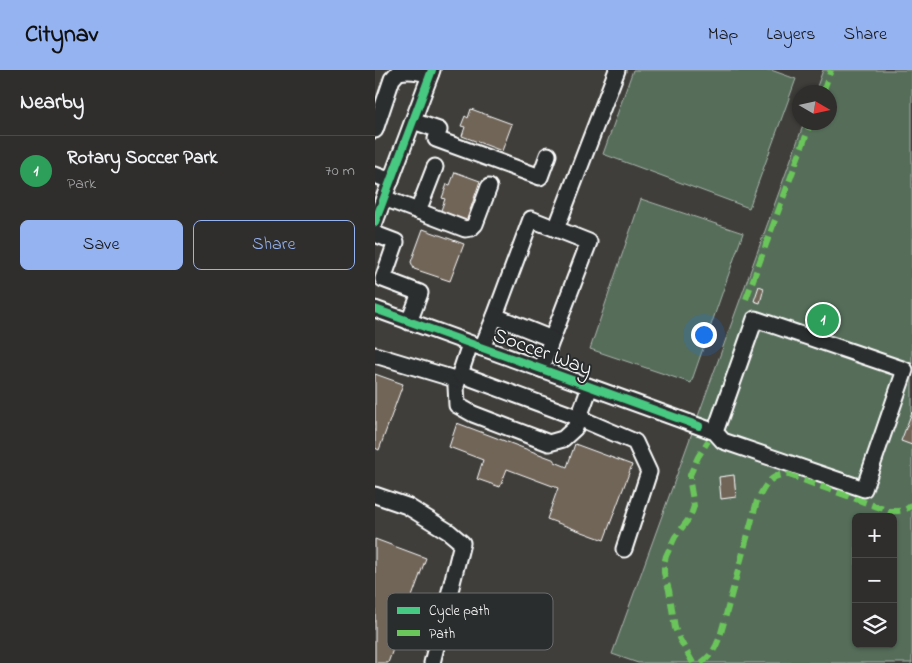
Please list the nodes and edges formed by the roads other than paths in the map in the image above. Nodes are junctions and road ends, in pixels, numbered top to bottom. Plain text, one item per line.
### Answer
1 (617, 70) edge
2 (431, 72) edge
3 (413, 121) junction
4 (375, 130) edge
5 (548, 155) dead end
6 (435, 167) dead end
7 (375, 175) edge
8 (391, 181) junction
9 (489, 187) dead end
10 (384, 198) junction
11 (418, 211) junction
12 (375, 222) edge
13 (556, 229) junction
14 (375, 234) edge
15 (375, 309) edge
16 (495, 316) junction
17 (409, 322) junction
18 (553, 339) junction
19 (476, 346) junction
20 (375, 355) edge
21 (541, 369) junction
22 (459, 377) junction
23 (591, 387) junction
24 (579, 418) junction
25 (715, 432) junction
26 (375, 495) edge
27 (624, 549) dead end
28 (450, 593) edge
29 (435, 650) edge
30 (432, 663) edge

1 - 13 street
2 - 3 street
2 - 4 street
3 - 5 street
3 - 8 street
6 - 11 street
7 - 8 street
8 - 10 street
9 - 11 street
10 - 11 street
10 - 12 street
13 - 16 street
13 - 18 street
14 - 17 street
15 - 17 street, Soccer Way
16 - 18 street
16 - 19 street
17 - 19 street, Soccer Way
18 - 21 street
19 - 21 street, Soccer Way
19 - 22 street
20 - 22 street
21 - 23 street, Soccer Way
22 - 24 street
22 - 24 street
23 - 24 street
23 - 25 street, Soccer Way
24 - 27 street
25 - 25 street, Soccer Way
26 - 28 street
29 - 30 street

